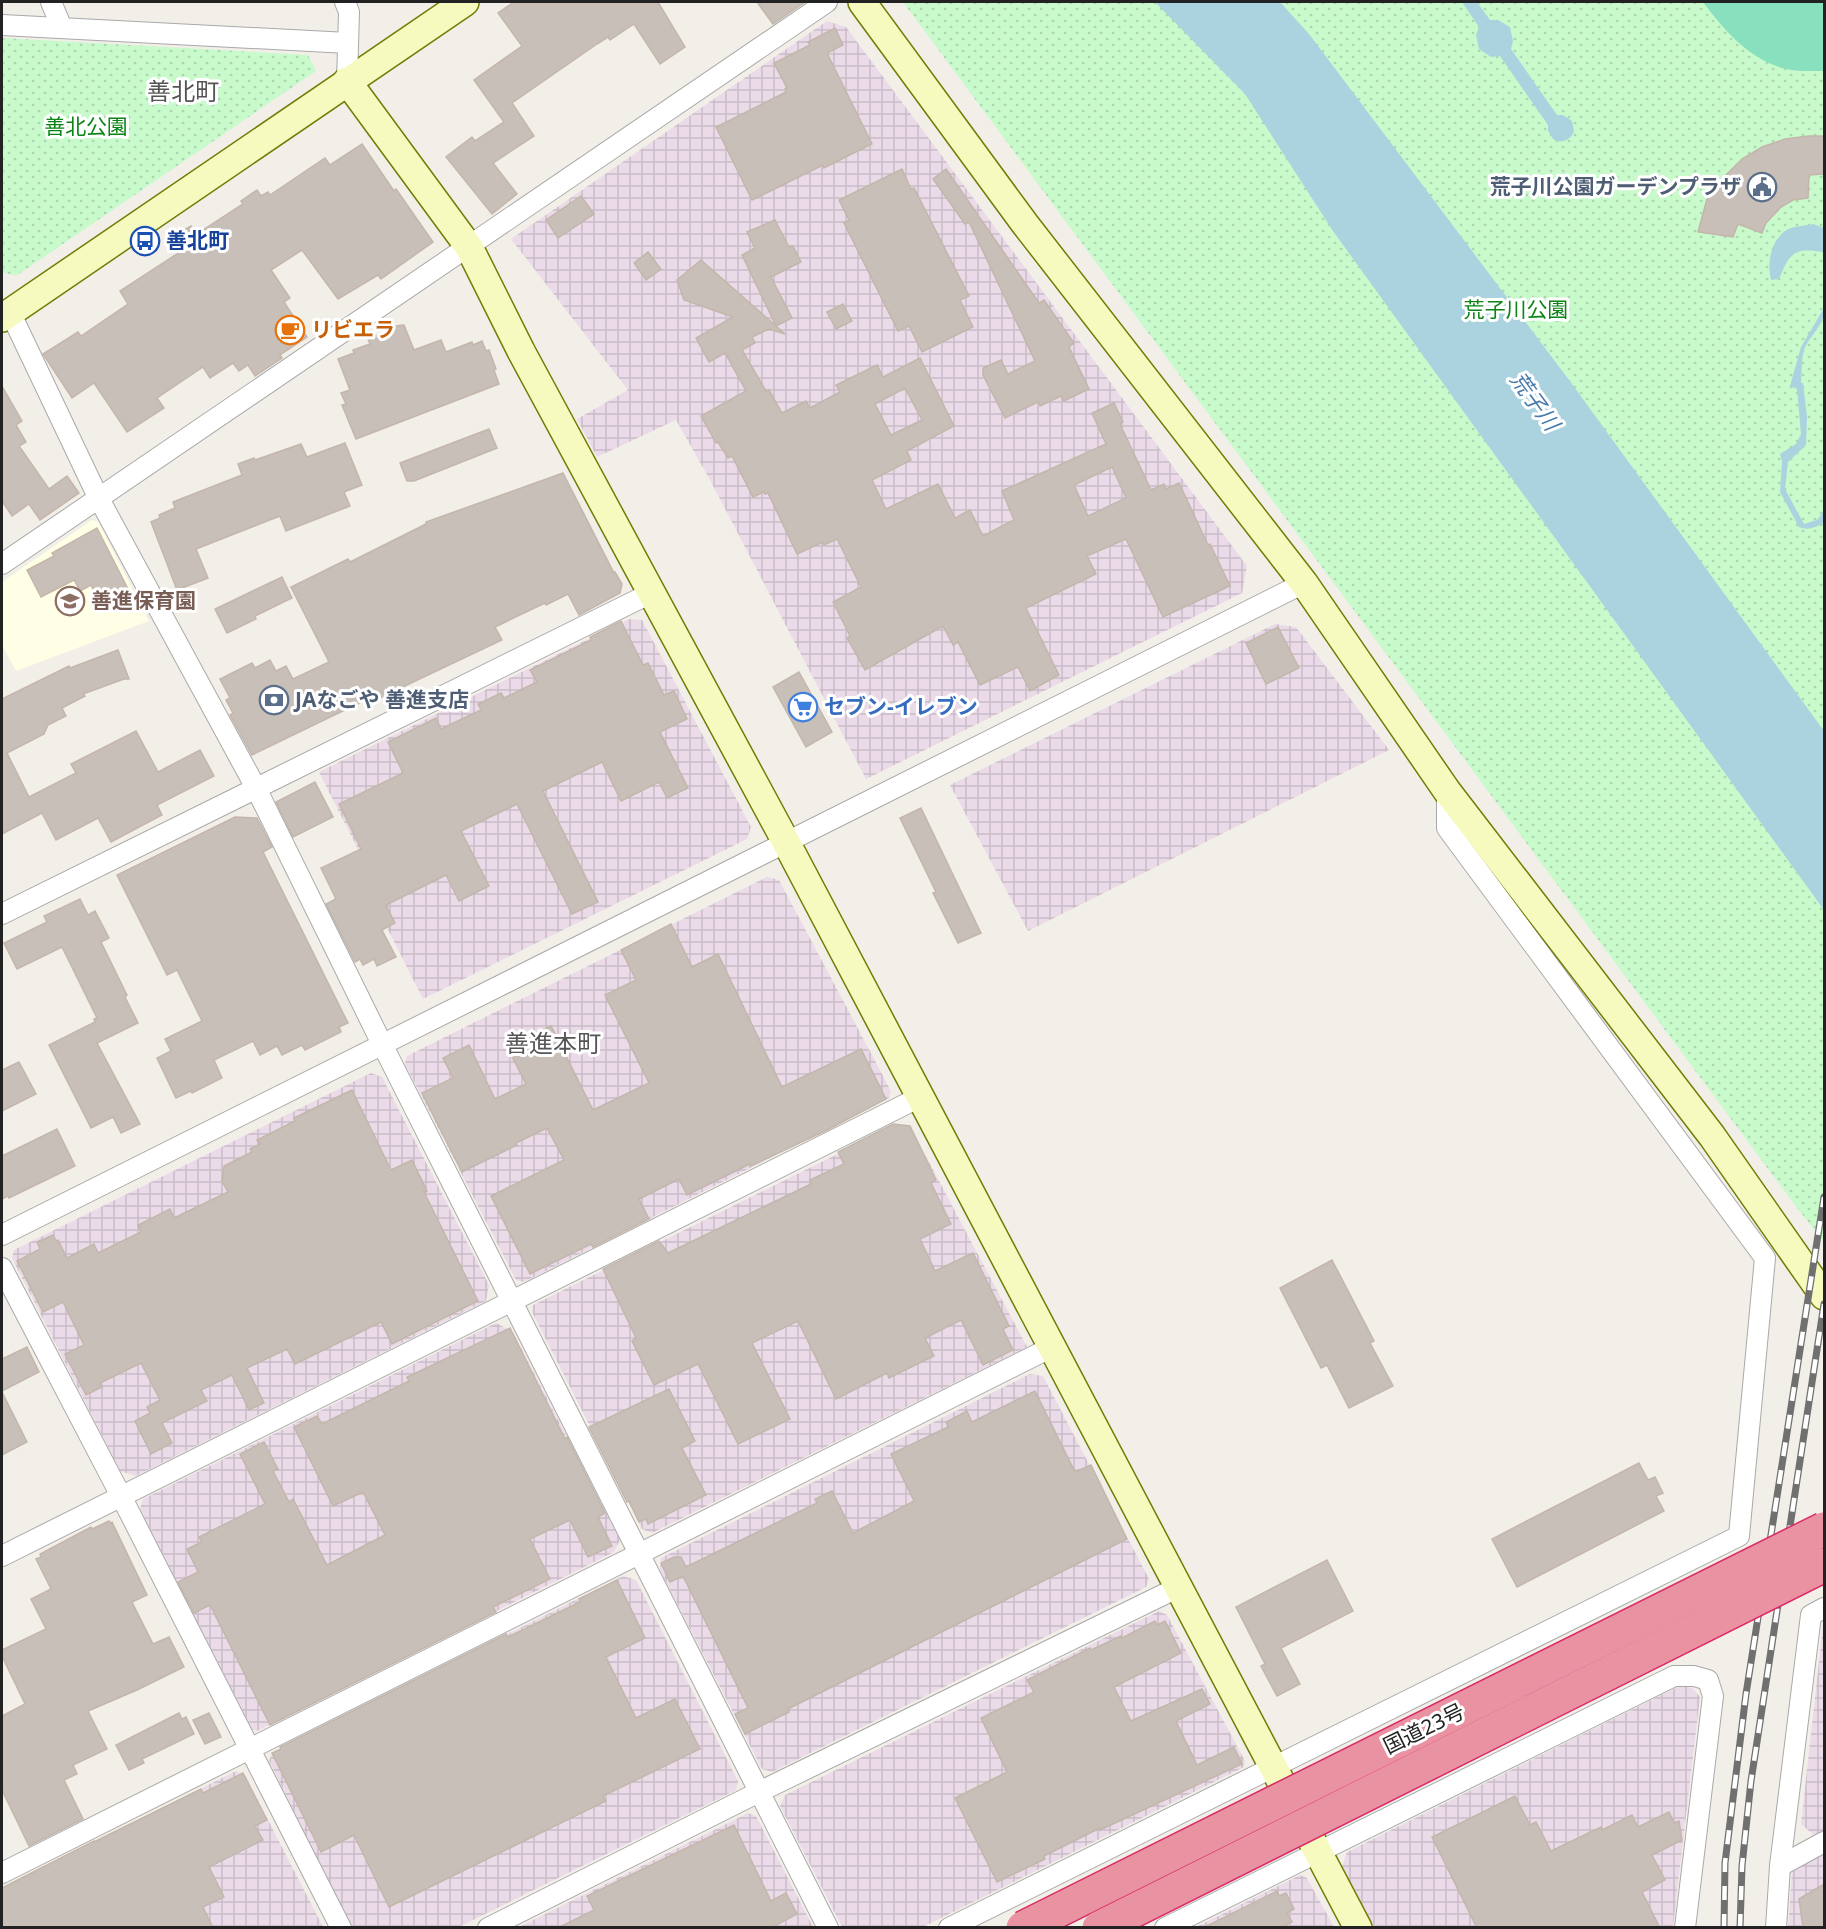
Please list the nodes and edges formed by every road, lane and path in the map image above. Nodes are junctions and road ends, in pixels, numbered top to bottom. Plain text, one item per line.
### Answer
1 (51, 2) edge
2 (345, 2) edge
3 (465, 2) edge
4 (827, 2) edge
5 (862, 2) edge
6 (2, 25) edge
7 (63, 28) junction
8 (348, 43) junction
9 (347, 81) junction
10 (469, 247) junction
11 (4, 314) edge
12 (98, 497) junction
13 (2, 564) edge
14 (1304, 583) junction
15 (651, 593) junction
16 (256, 788) junction
17 (1447, 791) junction
18 (786, 842) junction
19 (2, 914) edge
20 (382, 1044) junction
21 (920, 1097) junction
22 (2, 1234) edge
23 (2, 1268) edge
24 (1824, 1296) edge
25 (512, 1302) junction
26 (1052, 1347) junction
27 (121, 1496) junction
28 (1824, 1529) edge
29 (639, 1554) junction
30 (2, 1556) edge
31 (1824, 1565) edge
32 (1179, 1587) junction
33 (1824, 1608) edge
34 (249, 1749) junction
35 (1274, 1767) junction
36 (759, 1792) junction
37 (1824, 1842) edge
38 (1317, 1851) junction
39 (1780, 1866) junction
40 (2, 1873) edge
41 (341, 1928) edge
42 (488, 1928) edge
43 (828, 1928) edge
44 (949, 1928) edge
45 (1023, 1928) edge
46 (1099, 1928) edge
47 (1166, 1928) edge
48 (1358, 1928) edge
49 (1685, 1928) edge
50 (1776, 1928) edge

1 - 7 street
2 - 8 street
3 - 9 street
4 - 10 street
5 - 14 street
6 - 7 street
7 - 8 street
8 - 9 street
9 - 10 street
9 - 11 street
10 - 12 street
10 - 15 street
11 - 12 street
12 - 13 street
12 - 16 street
14 - 17 street
14 - 18 street
15 - 16 street
15 - 18 street
16 - 19 street
16 - 20 street
17 - 24 street
17 - 35 street
18 - 20 street
18 - 21 street
20 - 22 street
20 - 25 street
21 - 25 street
21 - 26 street
23 - 27 street
25 - 27 street
25 - 29 street
26 - 29 street
26 - 32 street
27 - 30 street
27 - 34 street
28 - 45 highway, 国道23号, bridge
29 - 34 street
29 - 36 street
31 - 46 highway, 国道23号, bridge
32 - 35 street
32 - 36 street
33 - 39 street
34 - 40 street
34 - 41 street
35 - 38 street
35 - 44 street
36 - 42 street
36 - 43 street
37 - 39 street
38 - 47 street
38 - 48 street
38 - 49 street
39 - 50 street

